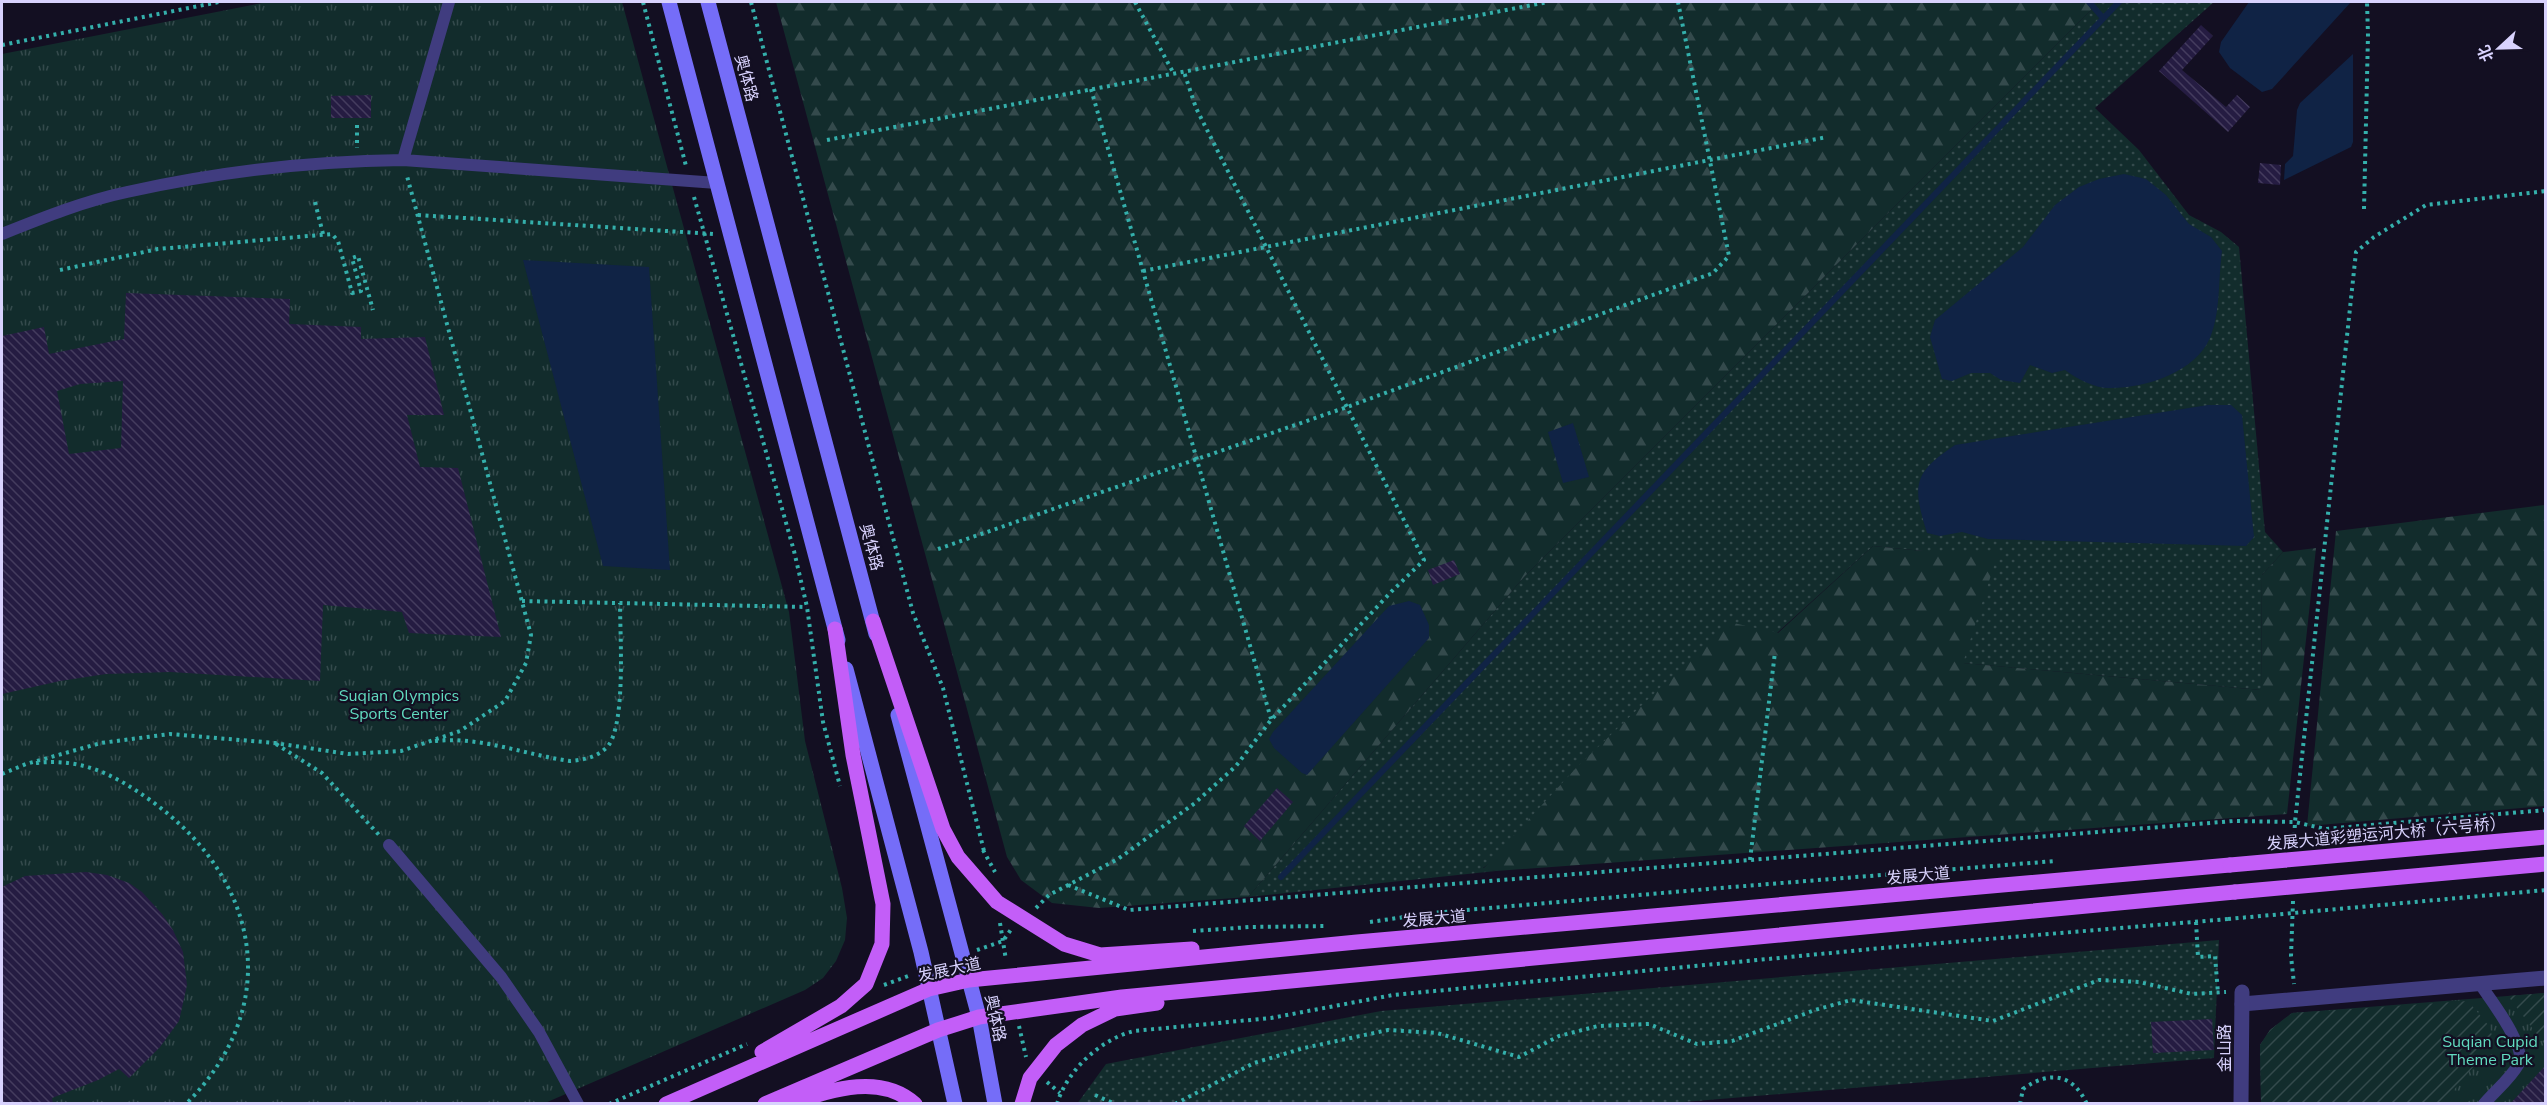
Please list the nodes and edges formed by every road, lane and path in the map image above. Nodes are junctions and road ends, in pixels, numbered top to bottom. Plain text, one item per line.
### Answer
1 (219, 2) edge
2 (449, 2) edge
3 (643, 2) edge
4 (669, 2) edge
5 (708, 2) edge
6 (751, 2) edge
7 (1135, 2) edge
8 (1548, 2) edge
9 (1678, 2) edge
10 (2367, 2) edge
11 (2, 45) edge
12 (1184, 72) junction
13 (1174, 74) junction
14 (1091, 89) junction
15 (357, 125) dead end
16 (1827, 137) dead end
17 (827, 140) dead end
18 (403, 160) junction
19 (1710, 160) junction
20 (358, 161) junction
21 (689, 181) junction
22 (717, 183) junction
23 (2546, 191) edge
24 (315, 202) dead end
25 (2364, 209) dead end
26 (418, 215) junction
27 (703, 233) junction
28 (2, 234) edge
29 (323, 234) junction
30 (731, 236) junction
31 (1266, 247) junction
32 (60, 270) dead end
33 (1143, 271) junction
34 (373, 310) dead end
35 (1347, 407) junction
36 (1197, 459) junction
37 (938, 549) dead end
38 (522, 601) junction
39 (620, 603) junction
40 (807, 607) junction
41 (873, 621) junction
42 (836, 629) junction
43 (1775, 652) dead end
44 (1271, 720) junction
45 (427, 742) junction
46 (275, 743) junction
47 (26, 764) junction
48 (2, 774) edge
49 (840, 788) dead end
50 (2546, 810) edge
51 (2295, 822) junction
52 (2546, 837) edge
53 (389, 845) joint
54 (2294, 846) dead end
55 (983, 850) junction
56 (1750, 860) junction
57 (2063, 861) dead end
58 (2546, 864) edge
59 (2230, 866) joint
60 (989, 871) dead end
61 (996, 874) dead end
62 (1068, 885) junction
63 (2546, 890) edge
64 (2294, 893) dead end
65 (997, 902) junction
66 (1027, 905) dead end
67 (1042, 914) dead end
68 (1031, 915) junction
69 (2196, 922) junction
70 (1364, 923) dead end
71 (1330, 926) dead end
72 (1187, 932) dead end
73 (1357, 942) junction
74 (1004, 951) dead end
75 (1358, 974) junction
76 (2546, 978) edge
77 (969, 980) junction
78 (2480, 984) junction
79 (929, 989) junction
80 (2218, 993) junction
81 (2242, 998) junction
82 (2295, 999) junction
83 (979, 1017) junction
84 (938, 1030) junction
85 (755, 1041) dead end
86 (684, 1095) junction
87 (1095, 1095) dead end
88 (186, 1104) edge
89 (578, 1104) edge
90 (609, 1104) edge
91 (666, 1104) edge
92 (765, 1104) edge
93 (789, 1104) edge
94 (915, 1104) edge
95 (955, 1104) edge
96 (995, 1104) edge
97 (1022, 1104) edge
98 (1057, 1104) edge
99 (1115, 1104) edge
100 (1174, 1104) edge
101 (1720, 1104) edge
102 (1741, 1104) edge
103 (2020, 1104) edge
104 (2087, 1104) edge
105 (2241, 1104) edge
106 (2484, 1104) edge

1 - 11 path
2 - 18 lane
3 - 21 path
4 - 22 main road
5 - 41 main road, 奥体路
6 - 55 path
7 - 13 path
8 - 12 path
9 - 19 path
10 - 25 path
12 - 13 path
12 - 31 path
13 - 14 path
14 - 17 path
14 - 33 path
15 - 20 path
16 - 19 path
18 - 20 lane
18 - 21 lane
18 - 26 path
19 - 31 path
19 - 35 path
20 - 28 lane
21 - 22 lane
21 - 27 path
22 - 30 main road
23 - 51 path
24 - 29 path
26 - 27 path
26 - 38 path
27 - 30 path
27 - 40 path
29 - 32 path
29 - 34 path
30 - 42 main road
31 - 33 path
31 - 35 path
33 - 36 path
35 - 36 path
35 - 44 path
36 - 37 path
36 - 44 path
38 - 39 path
38 - 45 path
39 - 40 path
39 - 45 path
40 - 49 path
41 - 65 main road
41 - 77 main road, 奥体路
42 - 79 main road
42 - 86 main road
43 - 56 path
44 - 62 path
45 - 46 path
46 - 47 path
46 - 53 path
47 - 48 path
47 - 88 path
50 - 51 path
51 - 54 path
51 - 56 path
52 - 59 main road, 发展大道彩塑运河大桥（六号桥）, bridge
53 - 89 lane
55 - 60 path
55 - 61 path
56 - 62 path
57 - 70 path
58 - 75 main road, bridge
59 - 73 main road, 发展大道
62 - 68 path
63 - 69 path, bridge
64 - 82 path
65 - 68 main road
65 - 74 path
66 - 68 path
67 - 68 path
68 - 73 main road
69 - 80 path
69 - 98 path
71 - 72 path
73 - 77 main road, 发展大道
75 - 83 main road
75 - 97 main road
76 - 78 street
77 - 79 main road, 发展大道
77 - 83 main road, 奥体路
78 - 82 street
78 - 106 lane
79 - 84 main road
79 - 86 main road, 发展大道
80 - 81 path
80 - 100 path
81 - 82 street
81 - 105 street, 金山路
83 - 84 main road
83 - 96 main road, 奥体路
84 - 92 main road
84 - 95 main road
85 - 90 path
86 - 91 main road, 发展大道
87 - 99 path
93 - 94 main road
101 - 102 path
103 - 104 path

